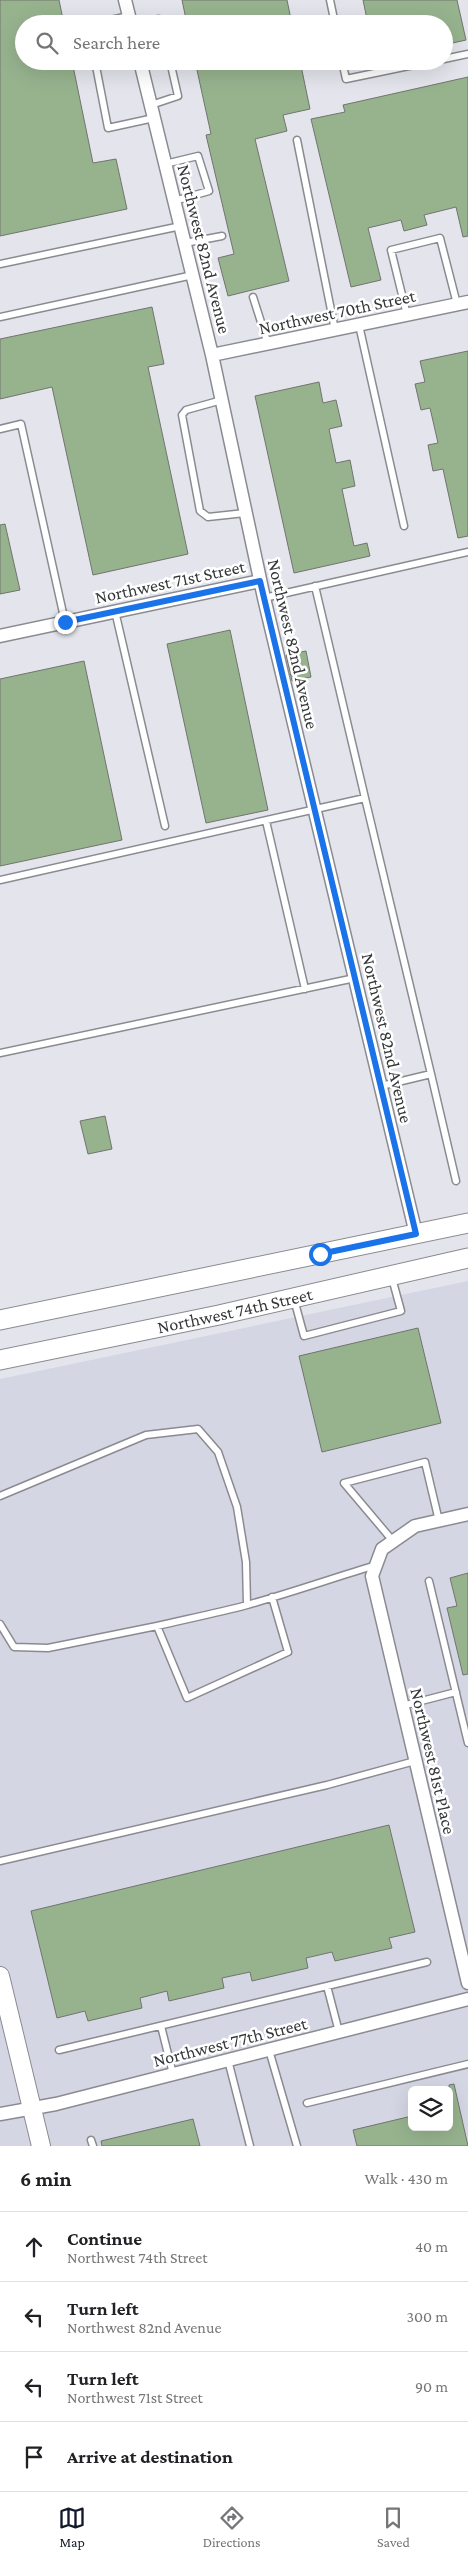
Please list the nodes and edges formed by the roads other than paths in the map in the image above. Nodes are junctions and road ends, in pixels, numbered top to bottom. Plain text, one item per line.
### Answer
1 (125, 0) edge
2 (330, 0) edge
3 (129, 15) edge
4 (333, 15) edge
5 (468, 54) edge
6 (453, 57) edge
7 (97, 70) edge
8 (142, 70) edge
9 (172, 70) edge
10 (344, 70) edge
11 (390, 70) edge
12 (151, 105) junction
13 (154, 118) junction
14 (296, 140) dead end
15 (165, 164) junction
16 (174, 200) junction
17 (180, 226) junction
18 (222, 236) dead end
19 (185, 244) junction
20 (0, 264) edge
21 (193, 275) junction
22 (253, 297) dead end
23 (463, 303) edge
24 (407, 315) junction
25 (0, 317) edge
26 (359, 325) junction
27 (336, 330) junction
28 (268, 344) junction
29 (212, 355) junction
30 (222, 400) junction
31 (0, 429) edge
32 (245, 514) junction
33 (404, 526) dead end
34 (468, 552) edge
35 (260, 581) junction
36 (315, 586) junction
37 (264, 598) junction
38 (115, 611) junction
39 (65, 622) junction
40 (0, 636) edge
41 (365, 798) junction
42 (314, 810) junction
43 (266, 821) junction
44 (165, 826) dead end
45 (0, 880) edge
46 (355, 978) junction
47 (305, 989) junction
48 (0, 1053) edge
49 (431, 1074) junction
50 (381, 1086) junction
51 (456, 1181) dead end
52 (468, 1222) edge
53 (416, 1234) junction
54 (468, 1258) edge
55 (391, 1276) junction
56 (294, 1298) junction
57 (0, 1320) edge
58 (0, 1360) edge
59 (0, 1496) edge
60 (468, 1514) edge
61 (439, 1521) junction
62 (393, 1541) junction
63 (376, 1564) junction
64 (429, 1581) dead end
65 (272, 1597) junction
66 (247, 1605) junction
67 (0, 1624) edge
68 (156, 1626) junction
69 (456, 1692) junction
70 (402, 1706) junction
71 (468, 1743) edge
72 (415, 1761) junction
73 (0, 1861) edge
74 (427, 1962) dead end
75 (0, 1976) edge
76 (468, 1983) edge
77 (327, 1986) junction
78 (468, 1999) edge
79 (161, 2026) junction
80 (339, 2032) junction
81 (59, 2050) dead end
82 (269, 2050) junction
83 (228, 2060) junction
84 (468, 2064) edge
85 (173, 2074) junction
86 (307, 2103) dead end
87 (32, 2108) junction
88 (0, 2114) edge
89 (41, 2146) edge
90 (250, 2146) edge
91 (297, 2146) edge

1 - 3 street
2 - 4 lane
5 - 6 lane
7 - 13 lane
8 - 12 street, Northwest 82nd Avenue
9 - 12 lane
10 - 11 lane
12 - 13 street, Northwest 82nd Avenue
13 - 15 street, Northwest 82nd Avenue
14 - 27 lane
15 - 16 street, Northwest 82nd Avenue
15 - 16 lane
16 - 17 street, Northwest 82nd Avenue
17 - 19 street, Northwest 82nd Avenue
17 - 20 lane
18 - 19 lane
19 - 21 street, Northwest 82nd Avenue
21 - 25 lane
21 - 29 street, Northwest 82nd Avenue
22 - 28 lane
23 - 24 street, Northwest 70th Street
23 - 24 lane
24 - 26 street, Northwest 70th Street
26 - 27 street, Northwest 70th Street
26 - 33 lane
27 - 28 street, Northwest 70th Street
28 - 29 street, Northwest 70th Street
29 - 30 street, Northwest 82nd Avenue
30 - 32 street, Northwest 82nd Avenue
30 - 32 lane
31 - 39 lane
32 - 35 street, Northwest 82nd Avenue
34 - 36 lane
35 - 37 street, Northwest 82nd Avenue
35 - 38 street, Northwest 71st Street
36 - 37 lane
36 - 41 lane
37 - 42 street, Northwest 82nd Avenue
38 - 39 street, Northwest 71st Street
38 - 44 lane
39 - 40 street, Northwest 71st Street
41 - 42 lane
41 - 49 lane
42 - 43 lane
42 - 46 street, Northwest 82nd Avenue
43 - 45 lane
43 - 47 lane
46 - 47 lane
46 - 50 street, Northwest 82nd Avenue
47 - 48 lane
49 - 50 lane
49 - 51 lane
50 - 53 street, Northwest 82nd Avenue
52 - 53 main road
53 - 57 main road
54 - 55 main road, Northwest 74th Street
55 - 56 main road, Northwest 74th Street
55 - 56 lane
56 - 58 main road, Northwest 74th Street
59 - 66 lane
60 - 61 street
61 - 62 street
61 - 62 lane
62 - 63 street, Northwest 81st Place
63 - 65 lane
63 - 70 street, Northwest 81st Place
64 - 69 lane
65 - 66 lane
65 - 68 lane
66 - 68 lane
67 - 68 lane
69 - 70 lane
69 - 71 lane
70 - 72 street, Northwest 81st Place
72 - 73 lane
72 - 76 street, Northwest 81st Place
74 - 77 lane
75 - 87 main road
77 - 79 lane
77 - 80 lane
78 - 80 street, Northwest 77th Street
79 - 81 lane
79 - 85 lane
80 - 82 street, Northwest 77th Street
82 - 83 street, Northwest 77th Street
82 - 91 lane
83 - 85 street, Northwest 77th Street
83 - 90 lane
84 - 86 lane
85 - 87 street, Northwest 77th Street
87 - 88 street, Northwest 77th Street
87 - 89 main road

